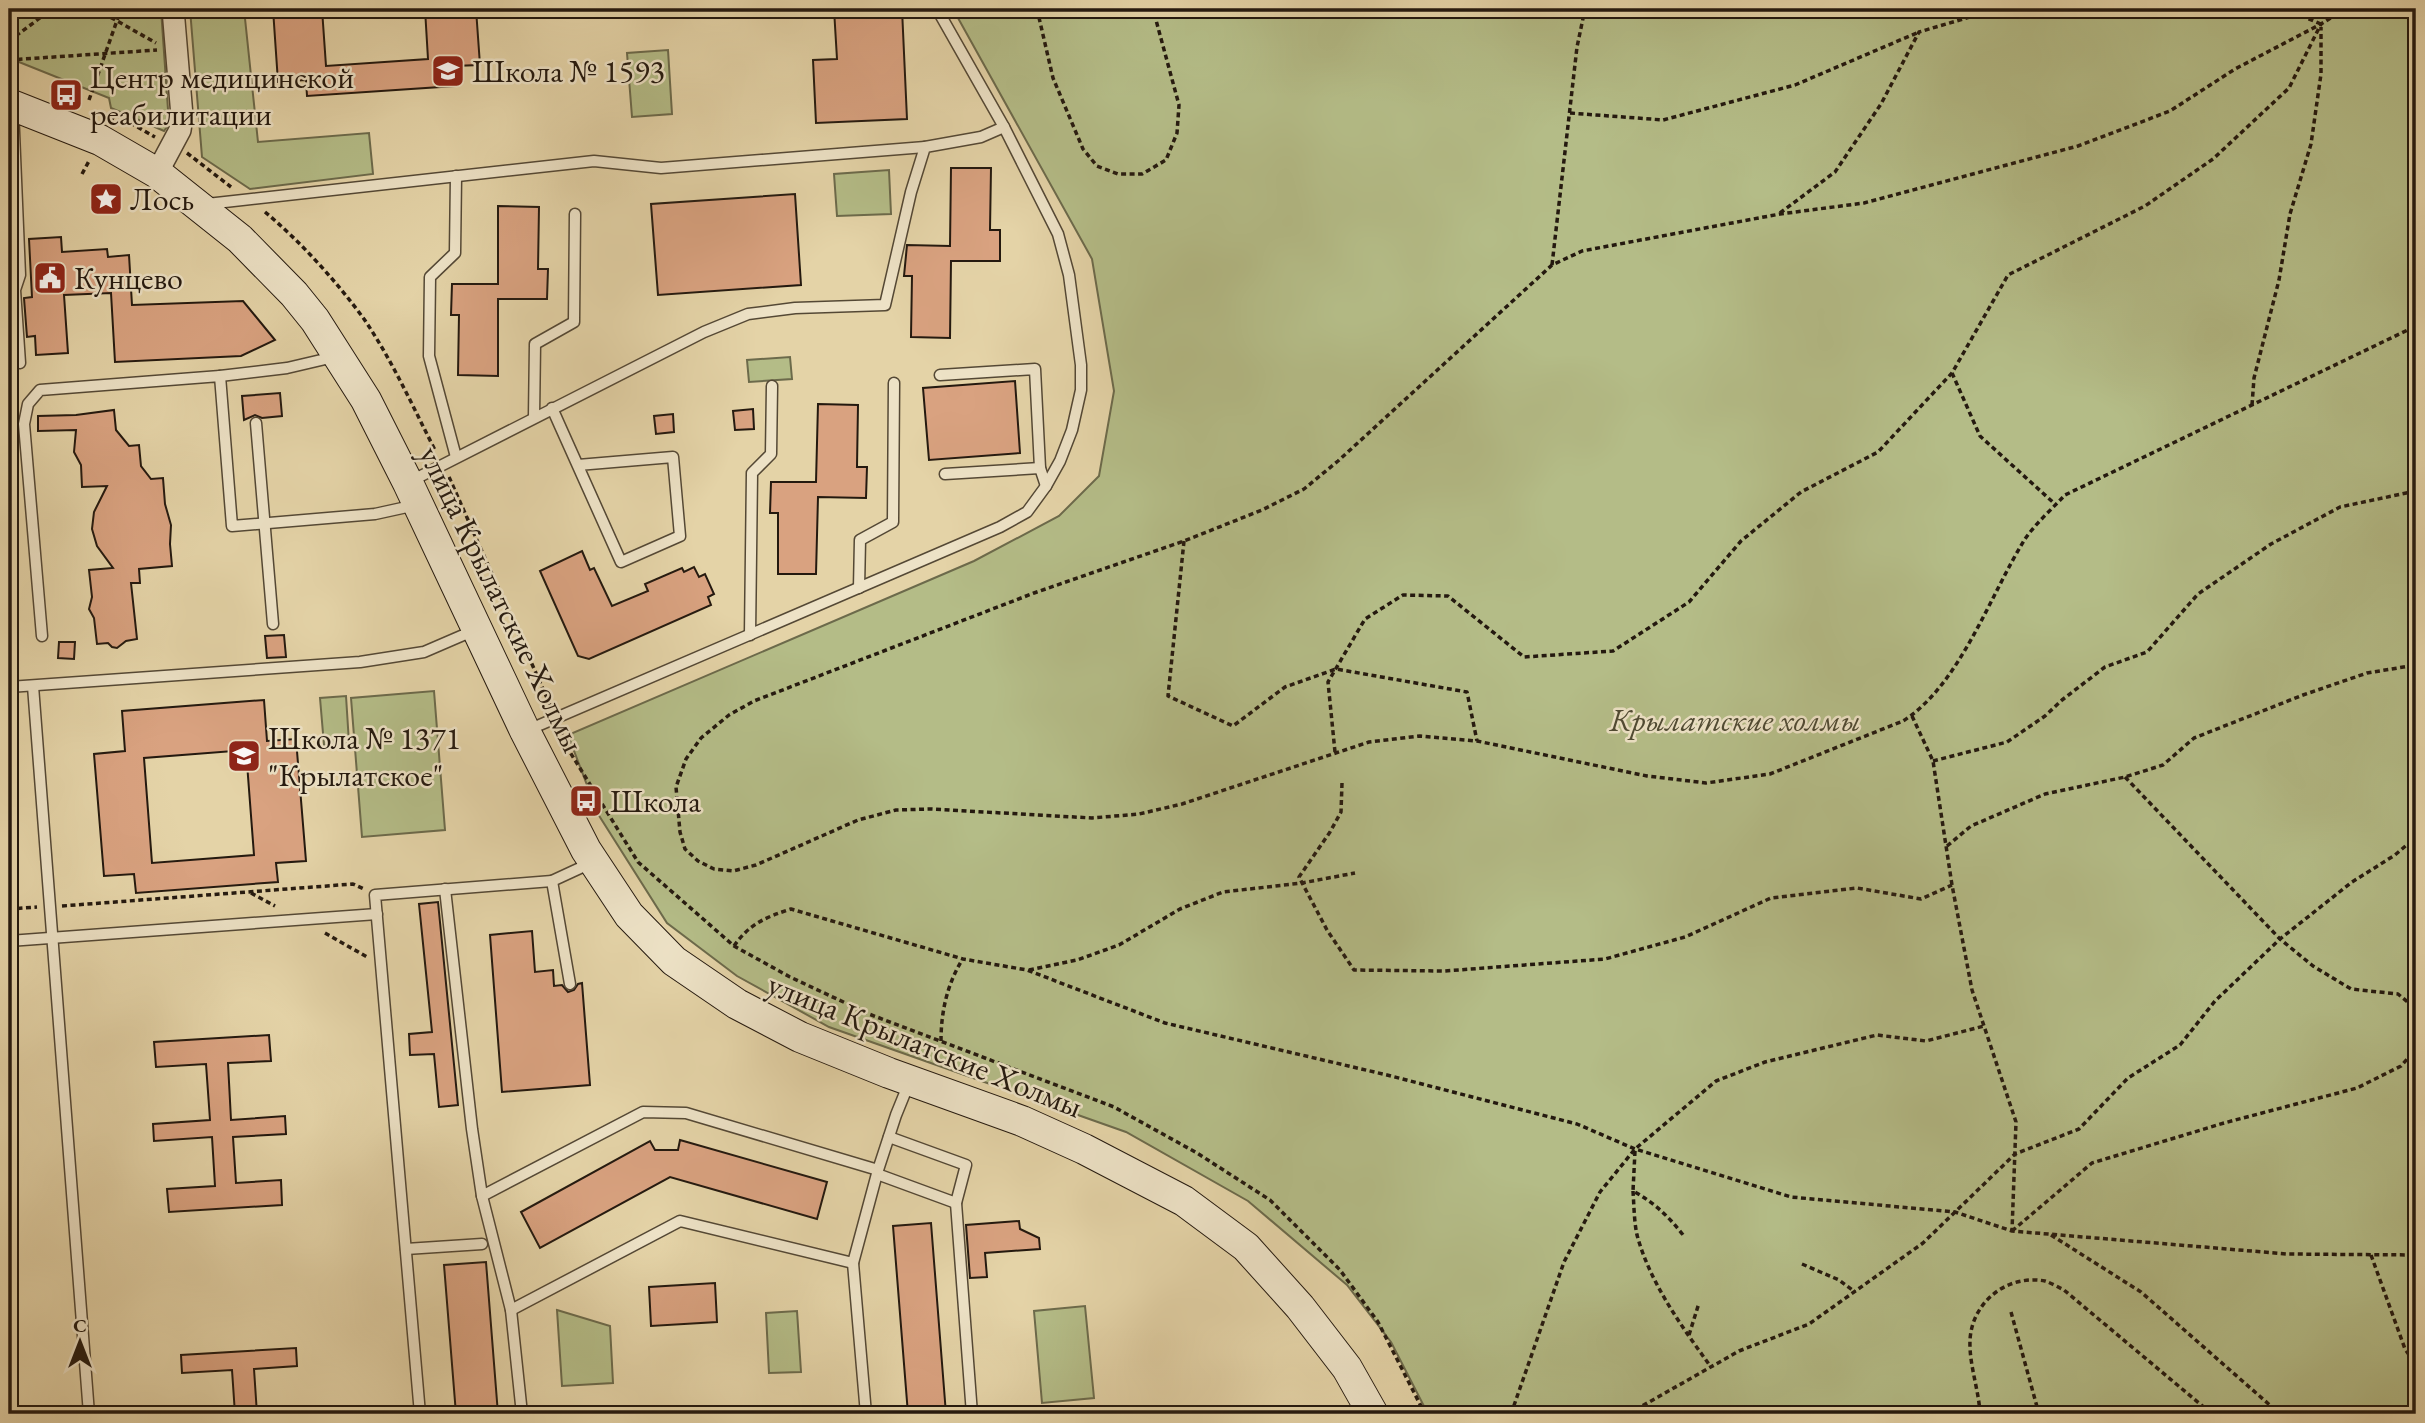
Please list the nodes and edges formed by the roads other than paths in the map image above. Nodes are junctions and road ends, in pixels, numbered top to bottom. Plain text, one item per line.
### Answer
1 (173, 9) edge
2 (937, 9) edge
3 (11, 104) edge
4 (1004, 127) junction
5 (925, 147) junction
6 (158, 173) junction
7 (456, 176) junction
8 (199, 205) junction
9 (575, 214) dead end
10 (339, 356) junction
11 (20, 363) dead end
12 (940, 375) dead end
13 (220, 376) junction
14 (894, 383) dead end
15 (772, 386) dead end
16 (552, 408) junction
17 (534, 417) junction
18 (256, 423) dead end
19 (456, 457) junction
20 (578, 465) junction
21 (1040, 467) junction
22 (944, 474) dead end
23 (1046, 486) junction
24 (413, 493) junction
25 (265, 523) junction
26 (859, 588) junction
27 (273, 624) dead end
28 (477, 628) junction
29 (750, 635) junction
30 (42, 636) dead end
31 (33, 686) junction
32 (9, 687) edge
33 (526, 731) junction
34 (593, 862) junction
35 (552, 881) junction
36 (445, 890) junction
37 (377, 914) junction
38 (53, 938) junction
39 (9, 942) edge
40 (570, 984) dead end
41 (910, 1080) junction
42 (888, 1137) junction
43 (877, 1172) junction
44 (482, 1196) junction
45 (956, 1203) junction
46 (481, 1244) dead end
47 (406, 1249) junction
48 (853, 1263) junction
49 (511, 1310) junction
50 (89, 1414) edge
51 (420, 1414) edge
52 (522, 1414) edge
53 (866, 1414) edge
54 (972, 1414) edge
55 (1373, 1414) edge

1 - 6 street
2 - 4 lane
3 - 6 street, улица Крылатские Холмы
3 - 11 lane
4 - 5 lane
4 - 23 lane
5 - 7 lane
5 - 16 lane
6 - 8 street, улица Крылатские Холмы
7 - 8 lane
7 - 19 lane
8 - 10 street, улица Крылатские Холмы
9 - 17 lane
10 - 13 lane
10 - 24 street, улица Крылатские Холмы
12 - 21 lane
13 - 25 lane
13 - 30 lane
14 - 26 lane
15 - 29 lane
16 - 17 lane
16 - 20 lane
17 - 19 lane
18 - 25 lane
19 - 24 lane
20 - 20 lane
21 - 22 lane
21 - 23 lane
23 - 26 lane
24 - 25 lane
24 - 28 street, улица Крылатские Холмы
25 - 27 lane
26 - 29 lane
28 - 31 lane
28 - 33 street, улица Крылатские Холмы
29 - 33 lane
31 - 32 lane
31 - 38 lane
33 - 34 street, улица Крылатские Холмы
34 - 35 lane
34 - 41 street, улица Крылатские Холмы
35 - 36 lane
35 - 40 lane
36 - 37 lane
36 - 44 lane
37 - 38 lane
37 - 47 lane
38 - 39 lane
38 - 50 lane
41 - 42 lane
41 - 55 street, улица Крылатские Холмы
42 - 43 lane
42 - 45 lane
43 - 44 lane
43 - 45 lane
43 - 48 lane
44 - 49 lane
45 - 54 lane
46 - 47 lane
47 - 51 lane
48 - 49 lane
48 - 53 lane
49 - 52 lane

